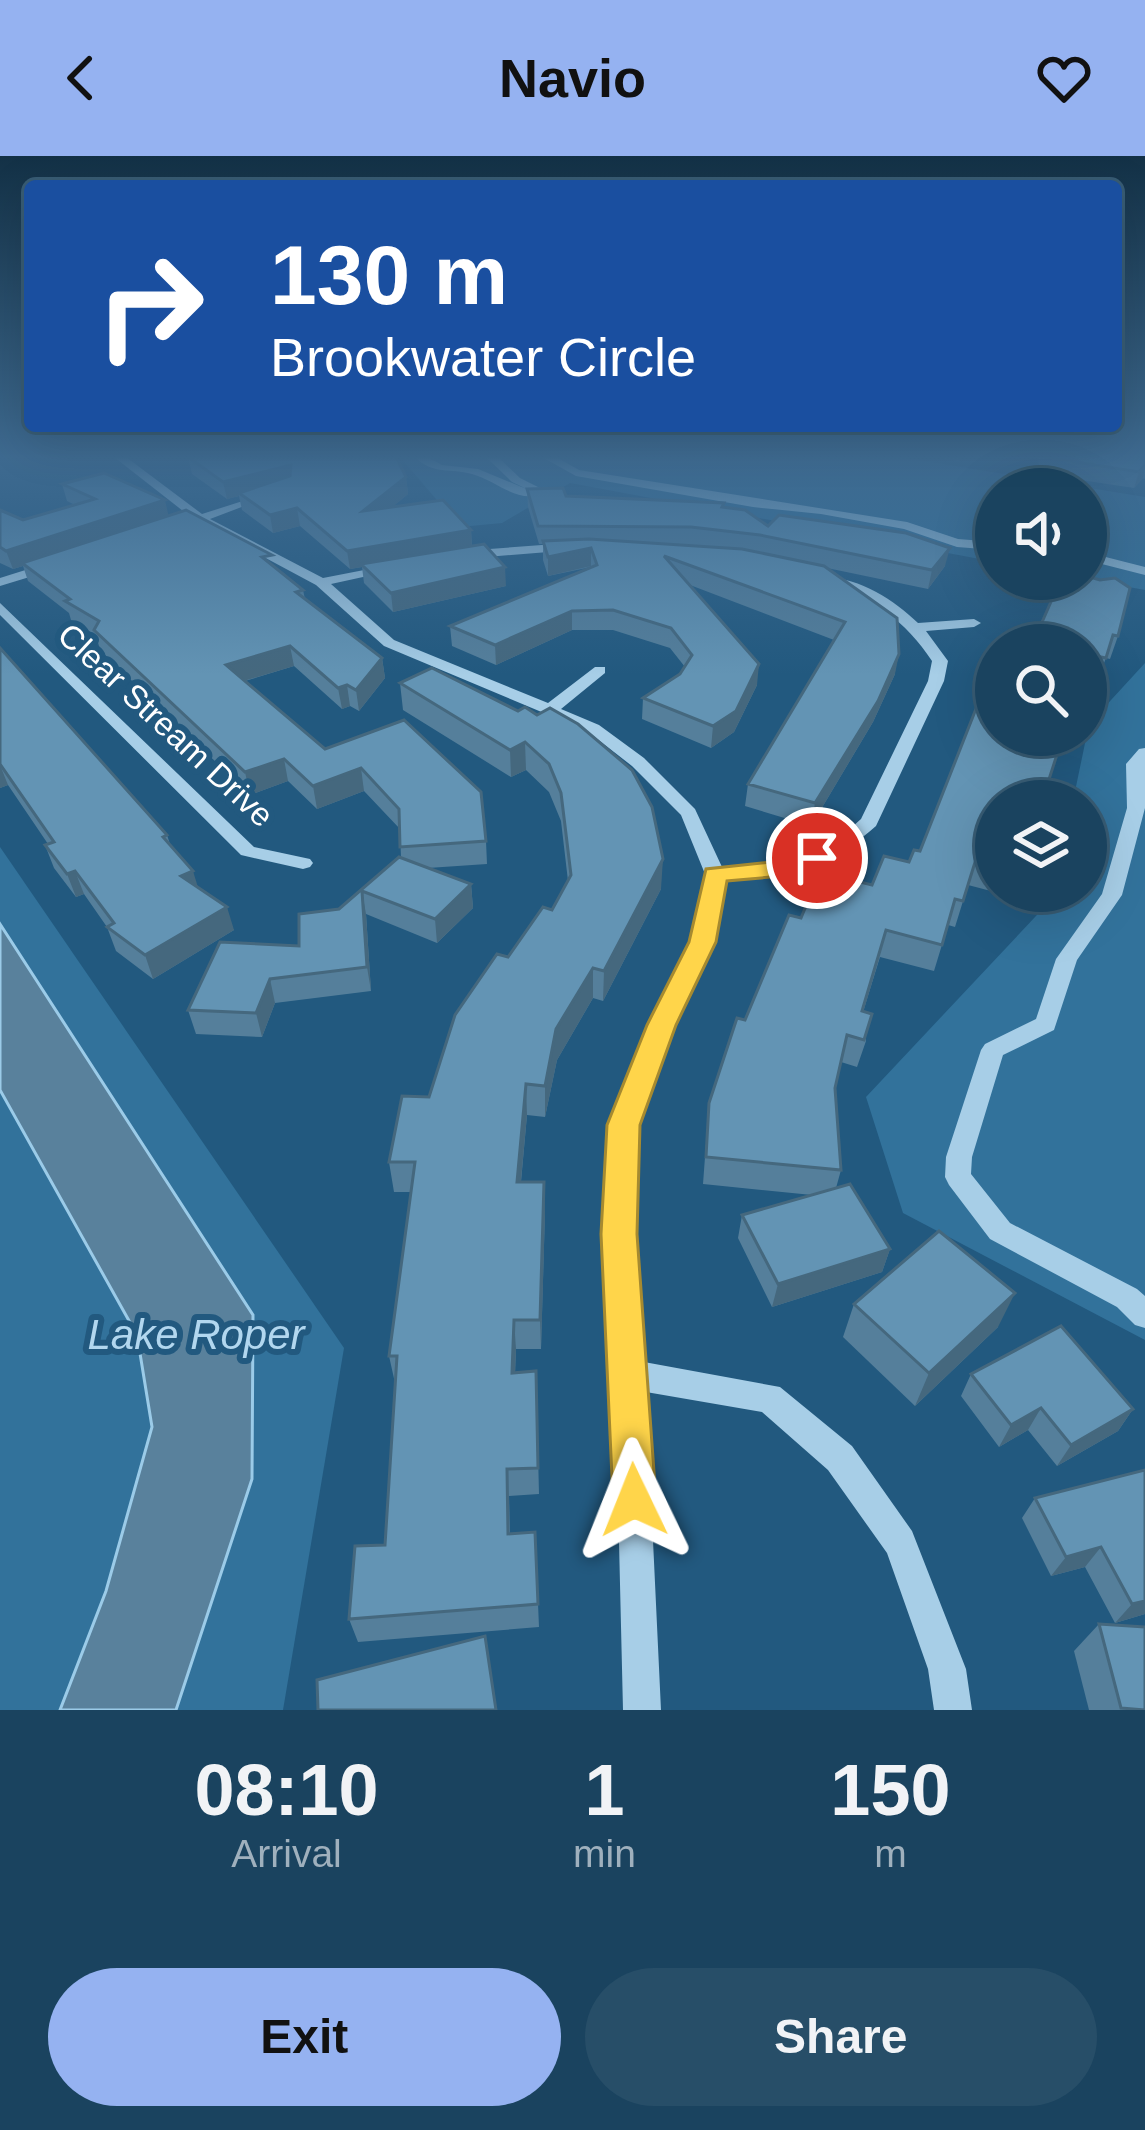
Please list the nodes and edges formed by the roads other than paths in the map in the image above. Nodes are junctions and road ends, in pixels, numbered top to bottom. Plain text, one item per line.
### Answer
1 (221, 530) edge
2 (917, 530) edge
3 (975, 544) edge
4 (581, 547) edge
5 (448, 557) edge
6 (67, 561) edge
7 (1107, 561) edge
8 (405, 564) edge
9 (1145, 571) edge
10 (812, 575) edge
11 (0, 582) edge
12 (321, 582) junction
13 (0, 608) edge
14 (974, 623) dead end
15 (920, 627) junction
16 (600, 670) dead end
17 (551, 709) junction
18 (1145, 753) edge
19 (303, 863) dead end
20 (716, 874) junction
21 (1145, 1315) edge
22 (630, 1374) junction
23 (641, 1710) edge
24 (953, 1710) edge

1 - 12 street
2 - 3 street
4 - 5 street
6 - 11 street
7 - 9 street
8 - 12 street
10 - 15 street
12 - 17 street
13 - 19 street, Clear Stream Drive
14 - 15 street
15 - 20 street
16 - 17 street
17 - 20 street
18 - 21 street
20 - 22 street
22 - 23 street
22 - 24 street

